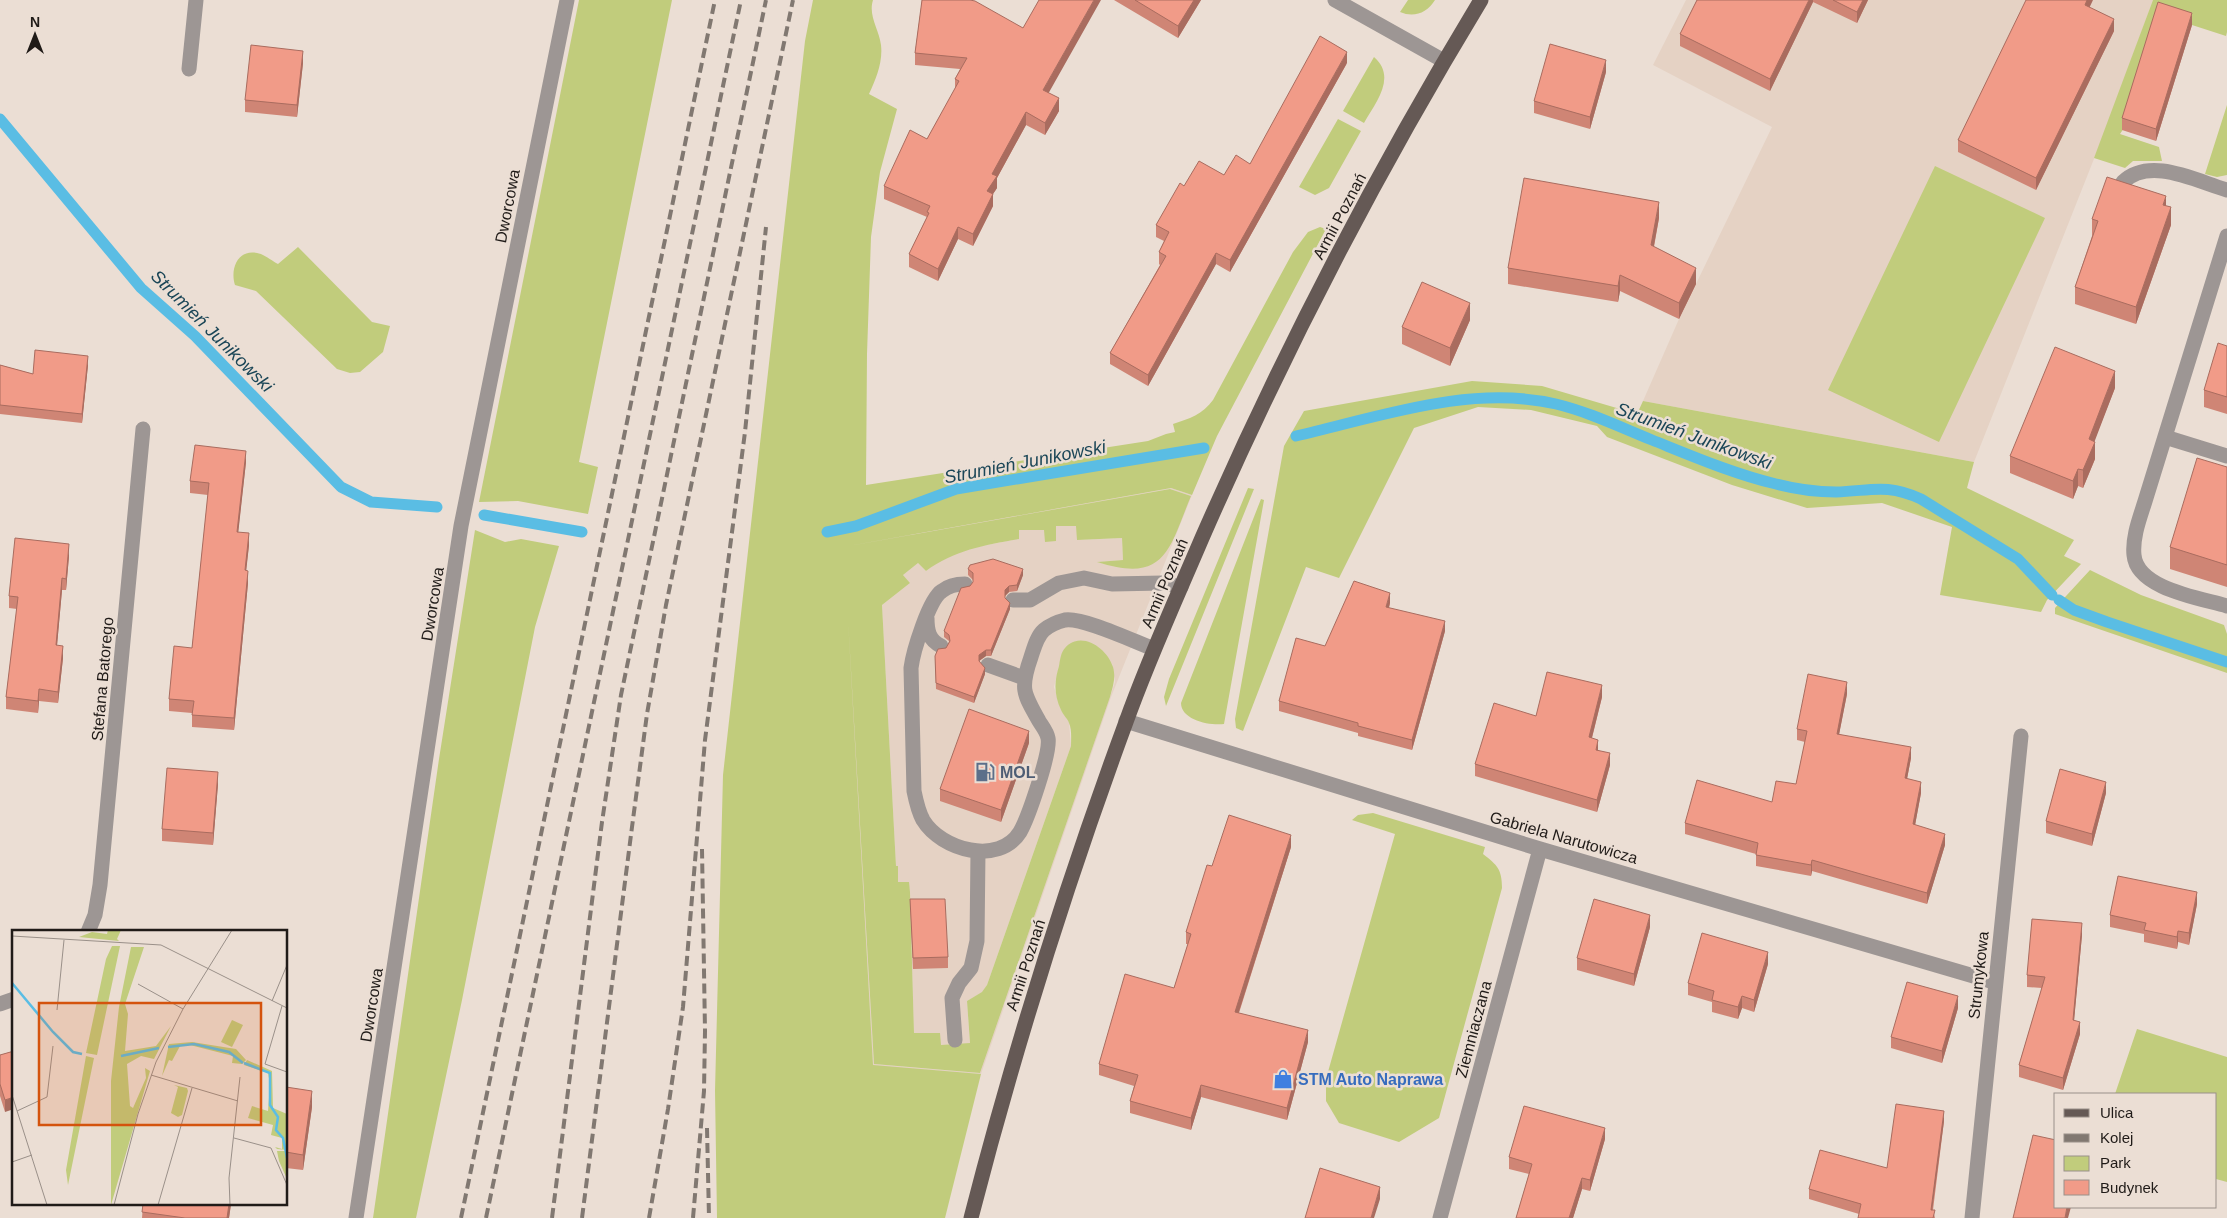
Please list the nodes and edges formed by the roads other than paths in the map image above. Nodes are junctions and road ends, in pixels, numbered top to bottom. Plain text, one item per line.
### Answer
1 (196, 0) edge
2 (567, 0) edge
3 (1335, 0) edge
4 (1481, 0) edge
5 (1444, 62) junction
6 (189, 69) dead end
7 (2124, 182) edge
8 (2227, 190) edge
9 (2227, 236) edge
10 (143, 429) dead end
11 (2165, 437) junction
12 (2227, 456) edge
13 (964, 584) dead end
14 (1181, 588) junction
15 (1013, 600) dead end
16 (2227, 606) edge
17 (927, 617) junction
18 (941, 646) dead end
19 (1154, 649) junction
20 (988, 665) dead end
21 (1024, 678) junction
22 (1126, 721) junction
23 (2021, 736) dead end
24 (1540, 849) junction
25 (978, 851) junction
26 (89, 930) edge
27 (1994, 982) junction
28 (12, 1000) edge
29 (0, 1004) edge
30 (955, 1040) dead end
31 (356, 1218) edge
32 (971, 1218) edge
33 (1440, 1218) edge
34 (1972, 1218) edge

1 - 6 street
2 - 31 street, Dworcowa
3 - 5 street
4 - 5 main road, Armii Poznań
5 - 14 main road, Armii Poznań
7 - 8 street
9 - 11 street
10 - 26 street, Stefana Batorego
11 - 12 street
11 - 16 street
13 - 17 street
14 - 15 street
14 - 19 main road, Armii Poznań
17 - 18 street
17 - 25 street
19 - 21 street
19 - 22 main road, Armii Poznań
20 - 21 street
21 - 25 street
22 - 24 street, Gabriela Narutowicza
22 - 32 main road, Armii Poznań
23 - 27 street, Strumykowa
24 - 27 street, Gabriela Narutowicza
24 - 33 street, Ziemniaczana
25 - 30 street
27 - 34 street, Strumykowa
28 - 29 street

